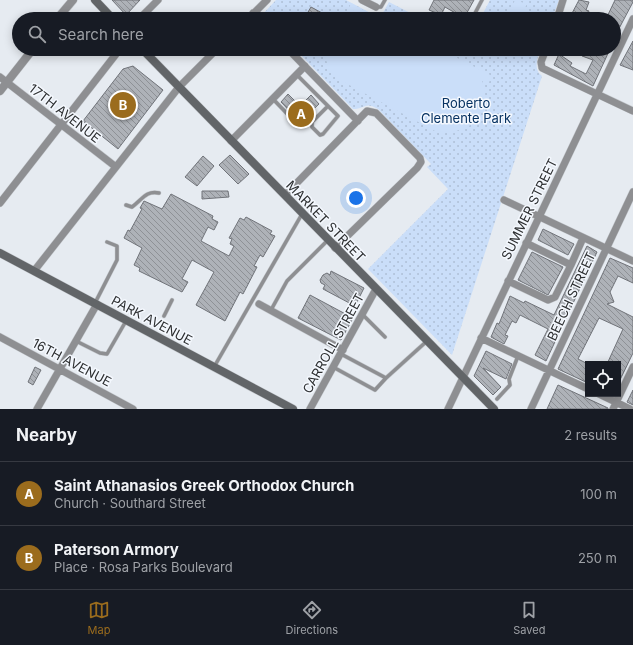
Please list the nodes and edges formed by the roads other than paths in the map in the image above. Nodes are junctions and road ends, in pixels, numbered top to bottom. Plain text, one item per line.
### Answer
1 (73, 0) edge
2 (95, 0) edge
3 (158, 0) edge
4 (267, 0) edge
5 (362, 0) edge
6 (385, 0) edge
7 (482, 0) edge
8 (563, 0) edge
9 (376, 8) joint
10 (63, 12) edge
11 (106, 12) edge
12 (146, 12) edge
13 (254, 12) edge
14 (476, 12) edge
15 (559, 12) edge
16 (633, 19) edge
17 (621, 44) edge
18 (26, 56) edge
19 (114, 56) edge
20 (149, 56) edge
21 (210, 56) edge
22 (295, 56) edge
23 (544, 56) edge
24 (615, 56) edge
25 (305, 66) junction
26 (297, 75) junction
27 (3, 79) edge
28 (179, 87) junction
29 (0, 91) edge
30 (597, 94) junction
31 (273, 99) junction
32 (328, 106) junction
33 (633, 111) edge
34 (358, 121) junction
35 (61, 124) junction
36 (296, 124) dead end
37 (231, 141) junction
38 (116, 168) junction
39 (633, 192) edge
40 (159, 193) dead end
41 (284, 195) junction
42 (504, 200) dead end
43 (0, 203) edge
44 (126, 205) dead end
45 (302, 214) junction
46 (539, 216) junction
47 (583, 238) junction
48 (328, 240) junction
49 (108, 242) dead end
50 (526, 243) junction
51 (336, 248) junction
52 (606, 249) junction
53 (0, 253) edge
54 (633, 262) edge
55 (571, 265) junction
56 (34, 271) junction
57 (508, 281) junction
58 (376, 289) junction
59 (172, 300) dead end
60 (96, 304) junction
61 (259, 304) dead end
62 (271, 310) junction
63 (362, 314) junction
64 (164, 316) dead end
65 (127, 320) junction
66 (0, 337) edge
67 (385, 337) dead end
68 (481, 338) junction
69 (76, 341) junction
70 (427, 341) junction
71 (342, 352) junction
72 (518, 356) junction
73 (214, 367) junction
74 (333, 367) junction
75 (633, 367) edge
76 (60, 369) junction
77 (549, 370) junction
78 (462, 377) junction
79 (386, 378) junction
80 (585, 388) edge
81 (603, 397) edge
82 (496, 399) dead end
83 (615, 406) edge
84 (38, 409) edge
85 (134, 409) edge
86 (292, 409) edge
87 (310, 409) edge
88 (448, 409) edge
89 (494, 409) edge
90 (531, 409) edge
91 (630, 409) edge

1 - 10 street
2 - 11 main road
3 - 12 street
4 - 13 street
5 - 9 street
6 - 9 lane
7 - 14 lane
8 - 15 street
16 - 17 street, SUMMER STREET
18 - 27 street
19 - 35 street
20 - 28 main road, MARKET STREET
21 - 28 street
22 - 25 street
23 - 30 street
24 - 30 street, SUMMER STREET
25 - 26 street
25 - 34 street
26 - 31 street
26 - 32 lane
27 - 29 street
27 - 35 street, 17TH AVENUE
28 - 37 main road, MARKET STREET
28 - 38 street
30 - 33 street
30 - 46 street, SUMMER STREET
31 - 36 lane
31 - 37 street
32 - 32 lane
34 - 41 street
34 - 51 street
35 - 38 street, 17TH AVENUE
35 - 43 street
37 - 41 main road, MARKET STREET
38 - 56 street
39 - 52 street, BEECH STREET
40 - 44 lane
41 - 45 main road, MARKET STREET
42 - 46 street
45 - 48 main road, MARKET STREET
45 - 73 lane
46 - 47 street
46 - 50 street, SUMMER STREET
47 - 52 street
47 - 55 street
48 - 51 main road, MARKET STREET
48 - 62 lane
49 - 60 lane
50 - 55 street
50 - 57 street, SUMMER STREET
51 - 58 main road, MARKET STREET
52 - 54 street
52 - 77 street, BEECH STREET
53 - 56 main road, PARK AVENUE
55 - 57 street
56 - 60 main road, PARK AVENUE
57 - 68 street, SUMMER STREET
58 - 63 street, CARROLL STREET
58 - 70 main road, MARKET STREET
59 - 64 lane
60 - 65 main road, PARK AVENUE
60 - 69 street
61 - 62 street
62 - 71 street
63 - 67 lane
63 - 71 street, CARROLL STREET
65 - 69 lane
65 - 73 main road, PARK AVENUE
66 - 76 street, 16TH AVENUE
68 - 72 street
68 - 78 street, SUMMER STREET
69 - 76 street
70 - 78 main road, MARKET STREET
70 - 79 lane
71 - 74 street, CARROLL STREET
71 - 79 lane
72 - 77 street
72 - 82 lane
73 - 86 main road, PARK AVENUE
74 - 79 lane
74 - 87 street, CARROLL STREET
75 - 83 street
76 - 84 street
76 - 85 street, 16TH AVENUE
77 - 80 street
77 - 90 street, BEECH STREET
78 - 88 street, SUMMER STREET
78 - 89 main road, MARKET STREET
81 - 83 street
83 - 91 street

